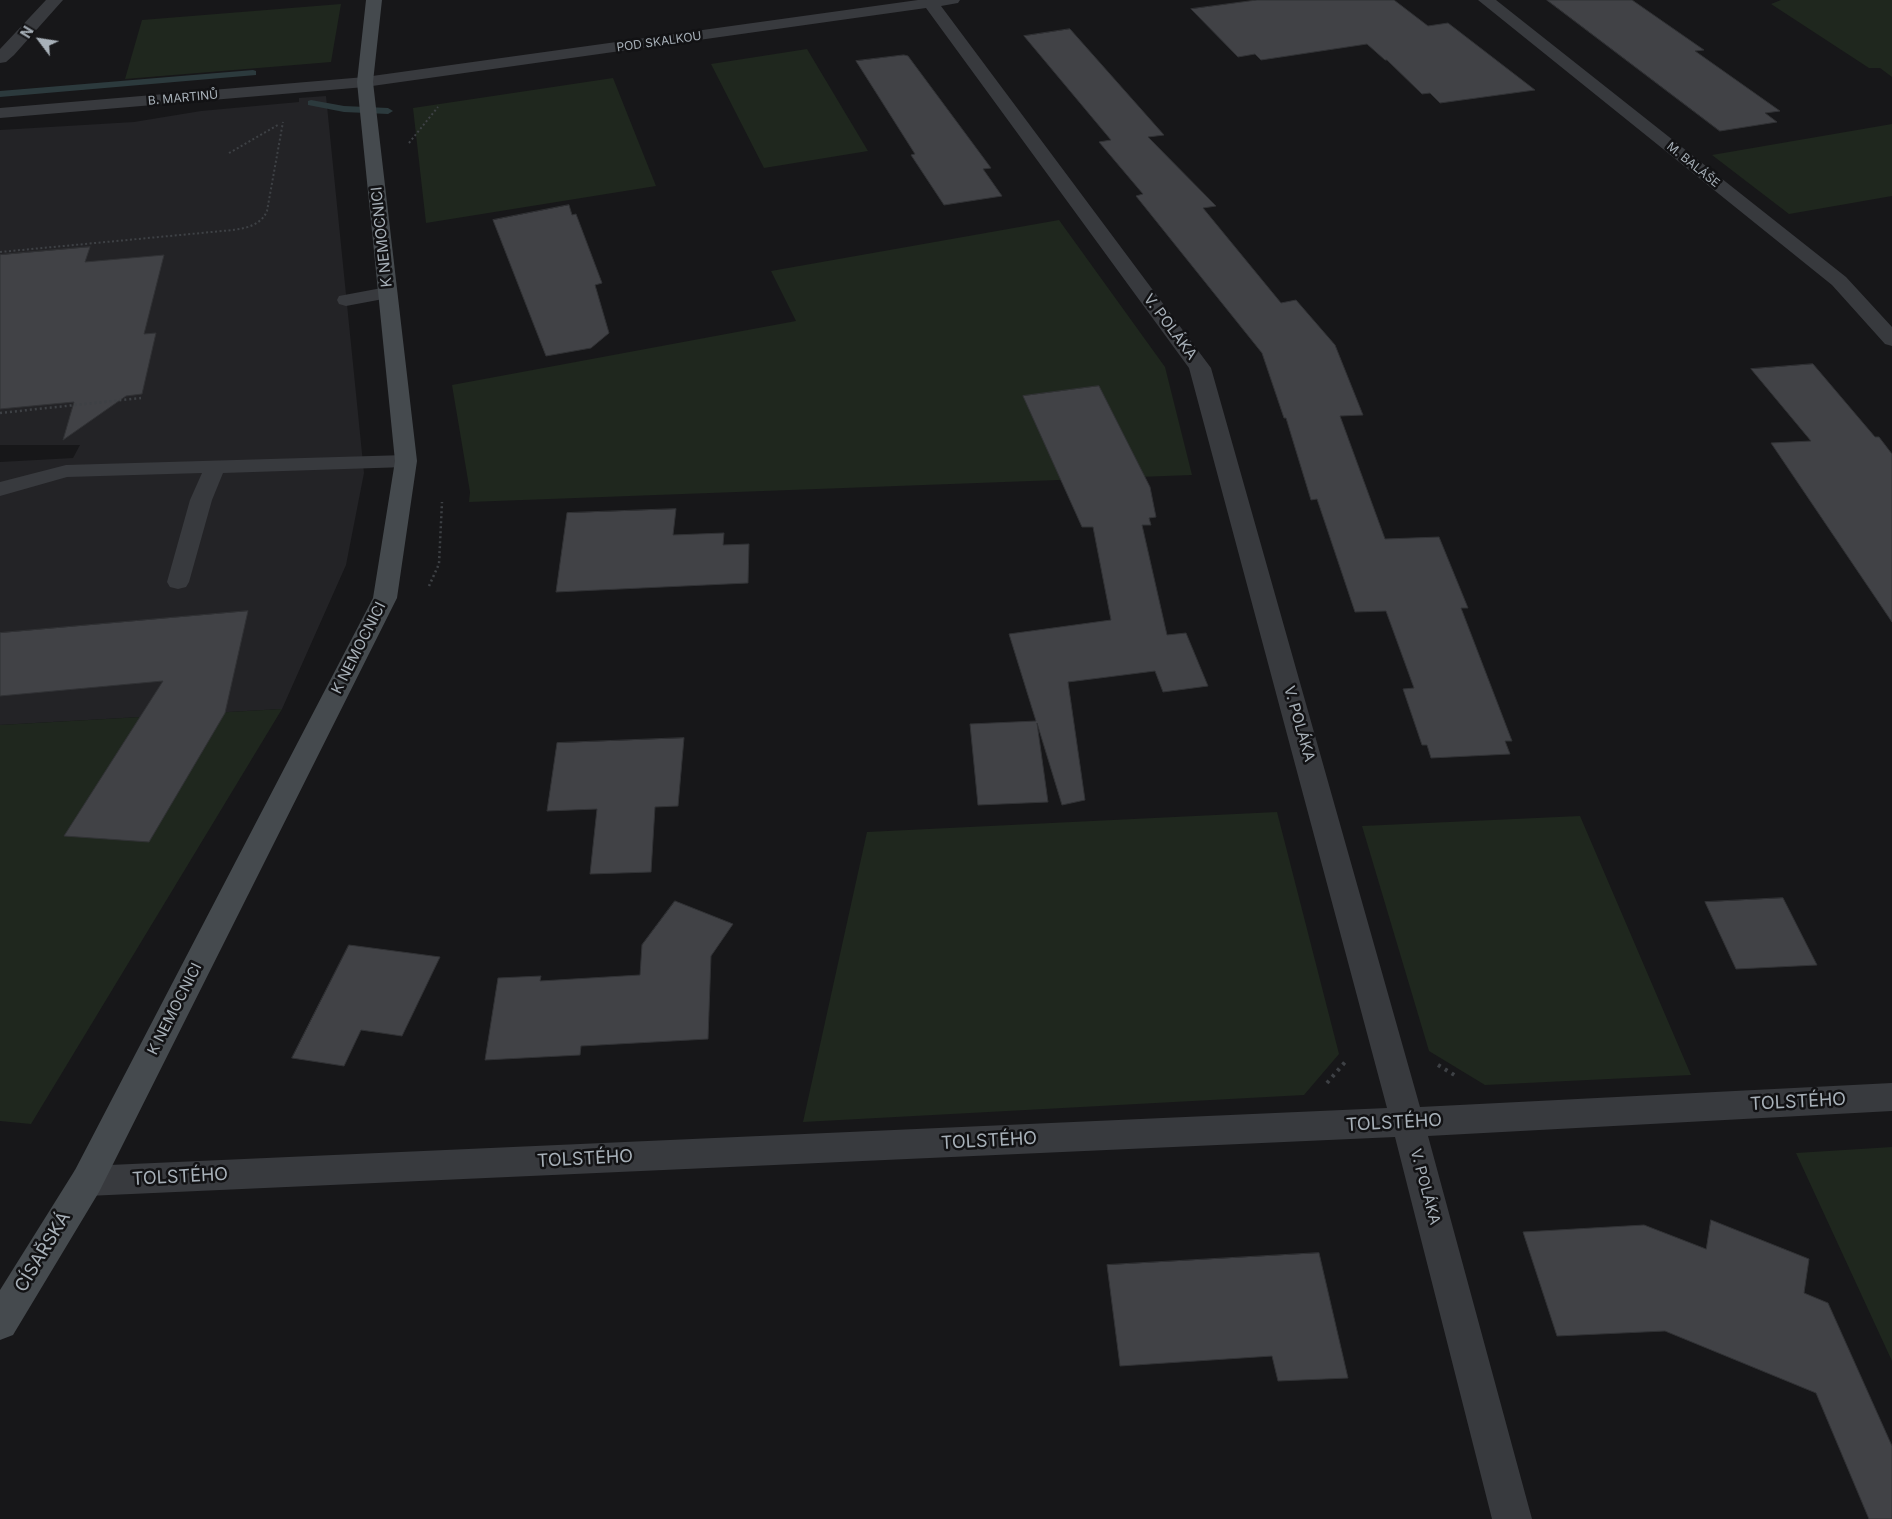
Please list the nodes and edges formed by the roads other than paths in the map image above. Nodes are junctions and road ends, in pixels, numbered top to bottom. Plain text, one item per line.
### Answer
1 (55, 0) edge
2 (374, 0) edge
3 (1486, 0) edge
4 (941, 2) edge
5 (0, 58) edge
6 (365, 82) junction
7 (0, 113) edge
8 (387, 293) junction
9 (346, 300) dead end
10 (1892, 340) edge
11 (406, 461) junction
12 (215, 467) junction
13 (0, 488) edge
14 (178, 582) dead end
15 (1892, 1097) edge
16 (1408, 1122) junction
17 (86, 1181) junction
18 (0, 1323) edge
19 (1512, 1519) edge

1 - 5 street
2 - 6 street, K NEMOCNICI
3 - 10 street, M. BALÁŠE
4 - 6 street, POD SKALKOU
4 - 16 street, V. POLÁKA
6 - 7 street, B. MARTINŮ
6 - 8 street, K NEMOCNICI
8 - 9 lane
8 - 11 street, K NEMOCNICI
11 - 12 lane
11 - 17 street, K NEMOCNICI
12 - 13 lane
12 - 14 lane
15 - 16 street, TOLSTÉHO
16 - 17 street, TOLSTÉHO
16 - 19 street, V. POLÁKA
17 - 18 street, CÍSAŘSKÁ

